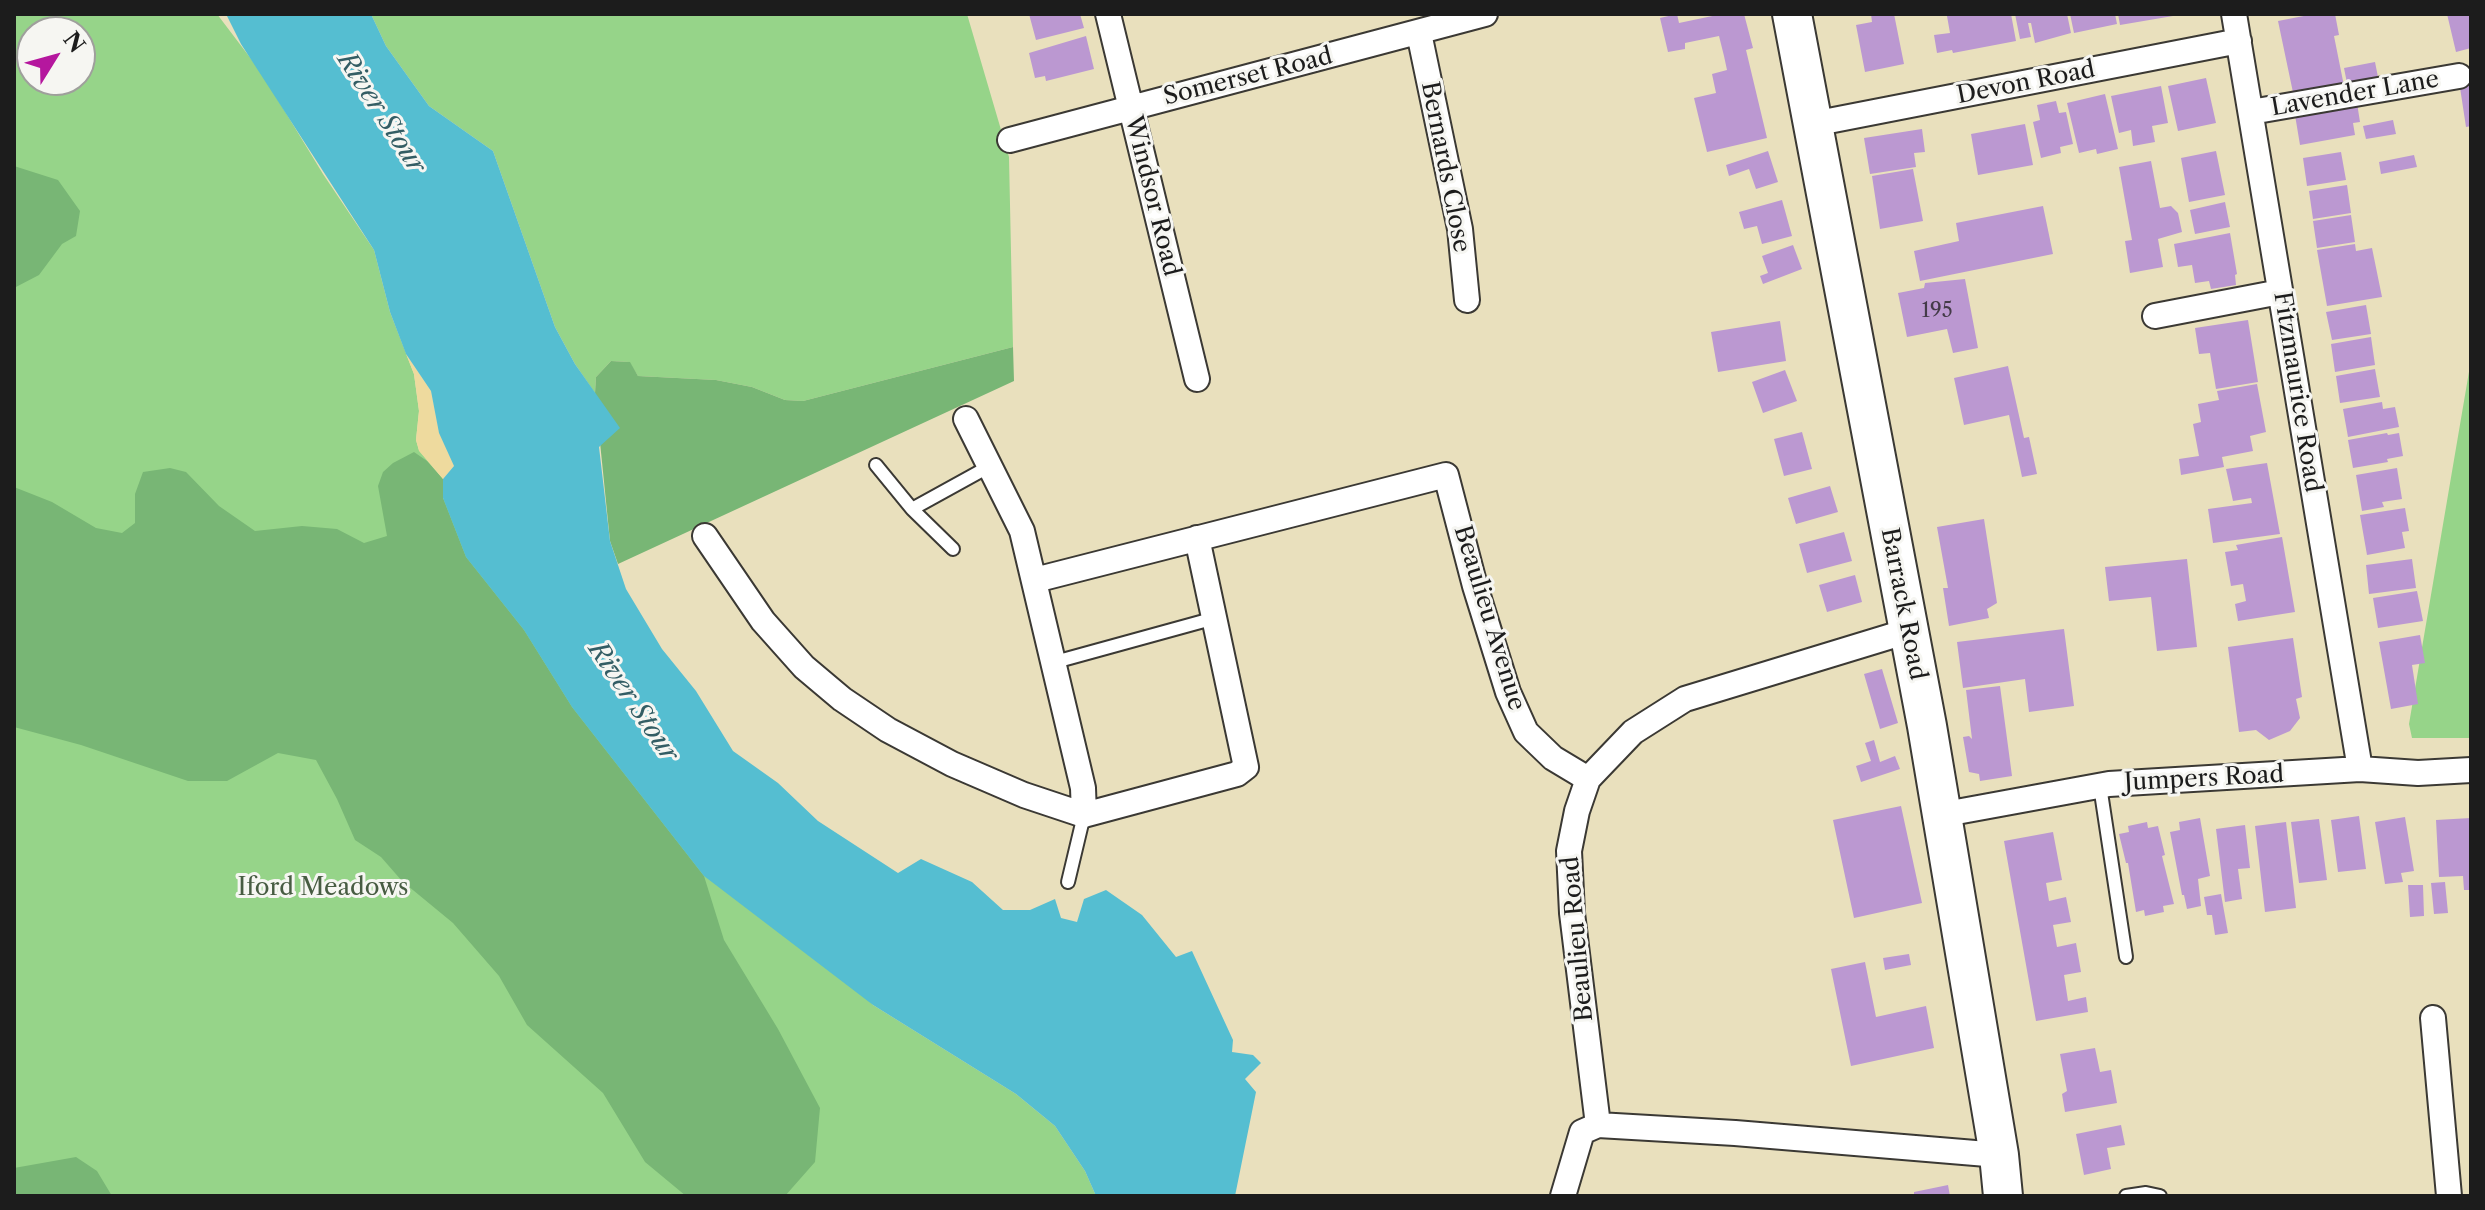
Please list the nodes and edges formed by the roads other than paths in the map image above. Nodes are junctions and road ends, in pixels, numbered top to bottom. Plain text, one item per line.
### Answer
1 (1108, 14) edge
2 (1485, 14) edge
3 (1792, 14) edge
4 (2234, 14) edge
5 (1449, 18) edge
6 (1419, 33) junction
7 (2239, 41) junction
8 (2459, 76) dead end
9 (1130, 108) junction
10 (2251, 112) junction
11 (1813, 124) junction
12 (1010, 140) dead end
13 (2280, 292) junction
14 (1467, 300) dead end
15 (2155, 316) dead end
16 (1197, 379) dead end
17 (966, 419) dead end
18 (876, 465) dead end
19 (990, 466) junction
20 (912, 509) junction
21 (705, 536) dead end
22 (1197, 538) junction
23 (953, 549) dead end
24 (1035, 580) junction
25 (1215, 618) junction
26 (1908, 631) junction
27 (1055, 662) junction
28 (2360, 769) junction
29 (2471, 770) edge
30 (1588, 779) junction
31 (2100, 786) junction
32 (1084, 815) junction
33 (1940, 815) junction
34 (1068, 882) dead end
35 (2126, 957) dead end
36 (2433, 1018) dead end
37 (1598, 1125) junction
38 (1999, 1155) junction
39 (1563, 1196) edge
40 (2003, 1196) edge
41 (2126, 1196) edge
42 (2160, 1196) edge
43 (2449, 1196) edge

1 - 9 street, Windsor Road
2 - 5 street, Somerset Road
3 - 11 main road, Barrack Road
4 - 7 street, Fitzmaurice Road
5 - 6 street, Somerset Road
6 - 9 street, Somerset Road
6 - 14 street, Bernards Close
7 - 10 street, Fitzmaurice Road
7 - 11 street, Devon Road
8 - 10 street, Lavender Lane
9 - 12 street, Somerset Road
9 - 16 street, Windsor Road
10 - 13 street, Fitzmaurice Road
11 - 26 main road, Barrack Road
13 - 15 street
13 - 28 street, Fitzmaurice Road
17 - 19 street
18 - 20 lane
19 - 20 lane
19 - 24 street
20 - 23 lane
21 - 32 street
22 - 24 street
22 - 25 street
22 - 30 street, Beaulieu Avenue
24 - 27 street
25 - 27 lane
25 - 32 street
26 - 30 street, Beaulieu Road
26 - 33 main road, Barrack Road
27 - 32 street
28 - 29 street, Jumpers Road
28 - 31 street, Jumpers Road
30 - 37 street, Beaulieu Road
31 - 33 street, Jumpers Road
31 - 35 lane
32 - 34 lane
33 - 38 main road, Barrack Road
36 - 43 street
37 - 38 street
37 - 39 street
38 - 40 main road, Barrack Road
41 - 42 lane

